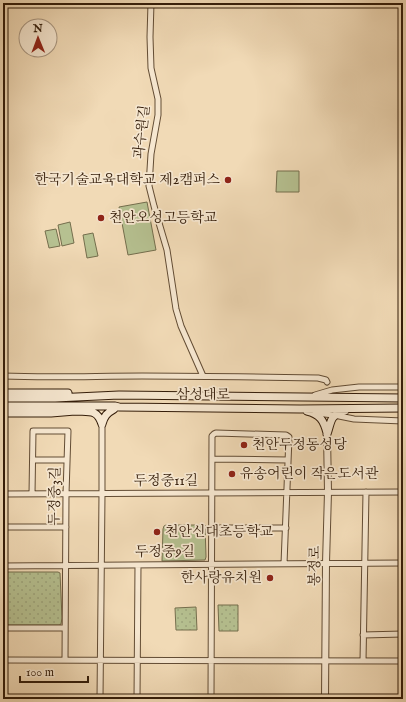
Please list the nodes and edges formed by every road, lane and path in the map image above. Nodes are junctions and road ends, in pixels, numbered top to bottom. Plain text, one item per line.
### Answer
1 (151, 3) edge
2 (3, 376) edge
3 (203, 376) junction
4 (328, 382) dead end
5 (403, 387) edge
6 (3, 392) edge
7 (119, 395) junction
8 (310, 397) junction
9 (3, 398) edge
10 (403, 398) edge
11 (3, 406) edge
12 (117, 408) junction
13 (403, 408) edge
14 (300, 409) junction
15 (354, 409) junction
16 (73, 411) junction
17 (3, 413) edge
18 (314, 413) junction
19 (334, 415) junction
20 (403, 421) edge
21 (102, 424) junction
22 (327, 434) junction
23 (212, 459) junction
24 (32, 460) junction
25 (67, 460) junction
26 (288, 460) junction
27 (287, 492) junction
28 (328, 492) junction
29 (366, 492) junction
30 (403, 492) edge
31 (213, 493) junction
32 (3, 494) edge
33 (32, 494) junction
34 (66, 494) junction
35 (102, 494) junction
36 (3, 527) edge
37 (66, 527) junction
38 (212, 528) junction
39 (286, 528) junction
40 (326, 563) junction
41 (364, 563) junction
42 (403, 563) edge
43 (212, 564) junction
44 (284, 564) junction
45 (66, 565) junction
46 (101, 565) junction
47 (138, 565) junction
48 (3, 566) edge
49 (3, 628) edge
50 (65, 628) junction
51 (403, 634) edge
52 (363, 635) junction
53 (3, 660) edge
54 (65, 660) junction
55 (100, 660) junction
56 (138, 660) junction
57 (211, 660) junction
58 (326, 660) junction
59 (362, 661) junction
60 (403, 661) edge
61 (100, 699) edge
62 (137, 699) edge
63 (211, 699) edge
64 (325, 699) edge

1 - 3 street, 과수원길
2 - 3 street
3 - 4 street
5 - 8 street
6 - 7 main road
7 - 8 main road, 삼성대로
7 - 9 main road, 삼성대로
8 - 10 main road, 삼성대로
11 - 12 main road, 삼성대로
12 - 14 main road, 삼성대로
12 - 16 main road
12 - 21 main road
13 - 15 main road, 삼성대로
14 - 15 main road, 삼성대로
14 - 18 main road
15 - 19 main road
16 - 17 main road
16 - 21 main road
18 - 19 street
18 - 22 main road
19 - 20 street
19 - 22 main road
21 - 35 street
22 - 28 street, 봉정로
23 - 26 street
23 - 26 street
23 - 31 street
24 - 25 street
24 - 25 street, 두정중3길
24 - 33 street, 두정중3길
25 - 34 street, 두정중3길
26 - 27 street
27 - 28 street, 두정중11길
27 - 31 street, 두정중11길
27 - 39 street
28 - 29 street, 두정중11길
28 - 40 street, 봉정로
29 - 30 street, 두정중11길
29 - 41 street
31 - 35 street, 두정중11길
31 - 38 street
32 - 33 street, 두정중11길
33 - 34 street, 두정중11길
34 - 35 street, 두정중11길
34 - 37 street, 두정중3길
35 - 46 street
36 - 37 street
37 - 45 street, 두정중3길
38 - 39 street
38 - 43 street
39 - 44 street
40 - 41 street, 두정중9길
40 - 44 street, 두정중9길
40 - 58 street, 봉정로
41 - 42 street, 두정중9길
41 - 52 street
43 - 44 street, 두정중9길
43 - 47 street, 두정중9길
43 - 57 street
45 - 46 street, 두정중9길
45 - 48 street, 두정중9길
45 - 50 street, 두정중3길
46 - 47 street, 두정중9길
46 - 55 street
47 - 56 street
49 - 50 street
50 - 54 street, 두정중3길
51 - 52 street
52 - 59 street
53 - 54 street
54 - 55 street
55 - 56 street
55 - 61 street
56 - 57 street
56 - 62 street
57 - 58 street
57 - 63 street
58 - 59 street
58 - 64 street, 봉정로
59 - 60 street

